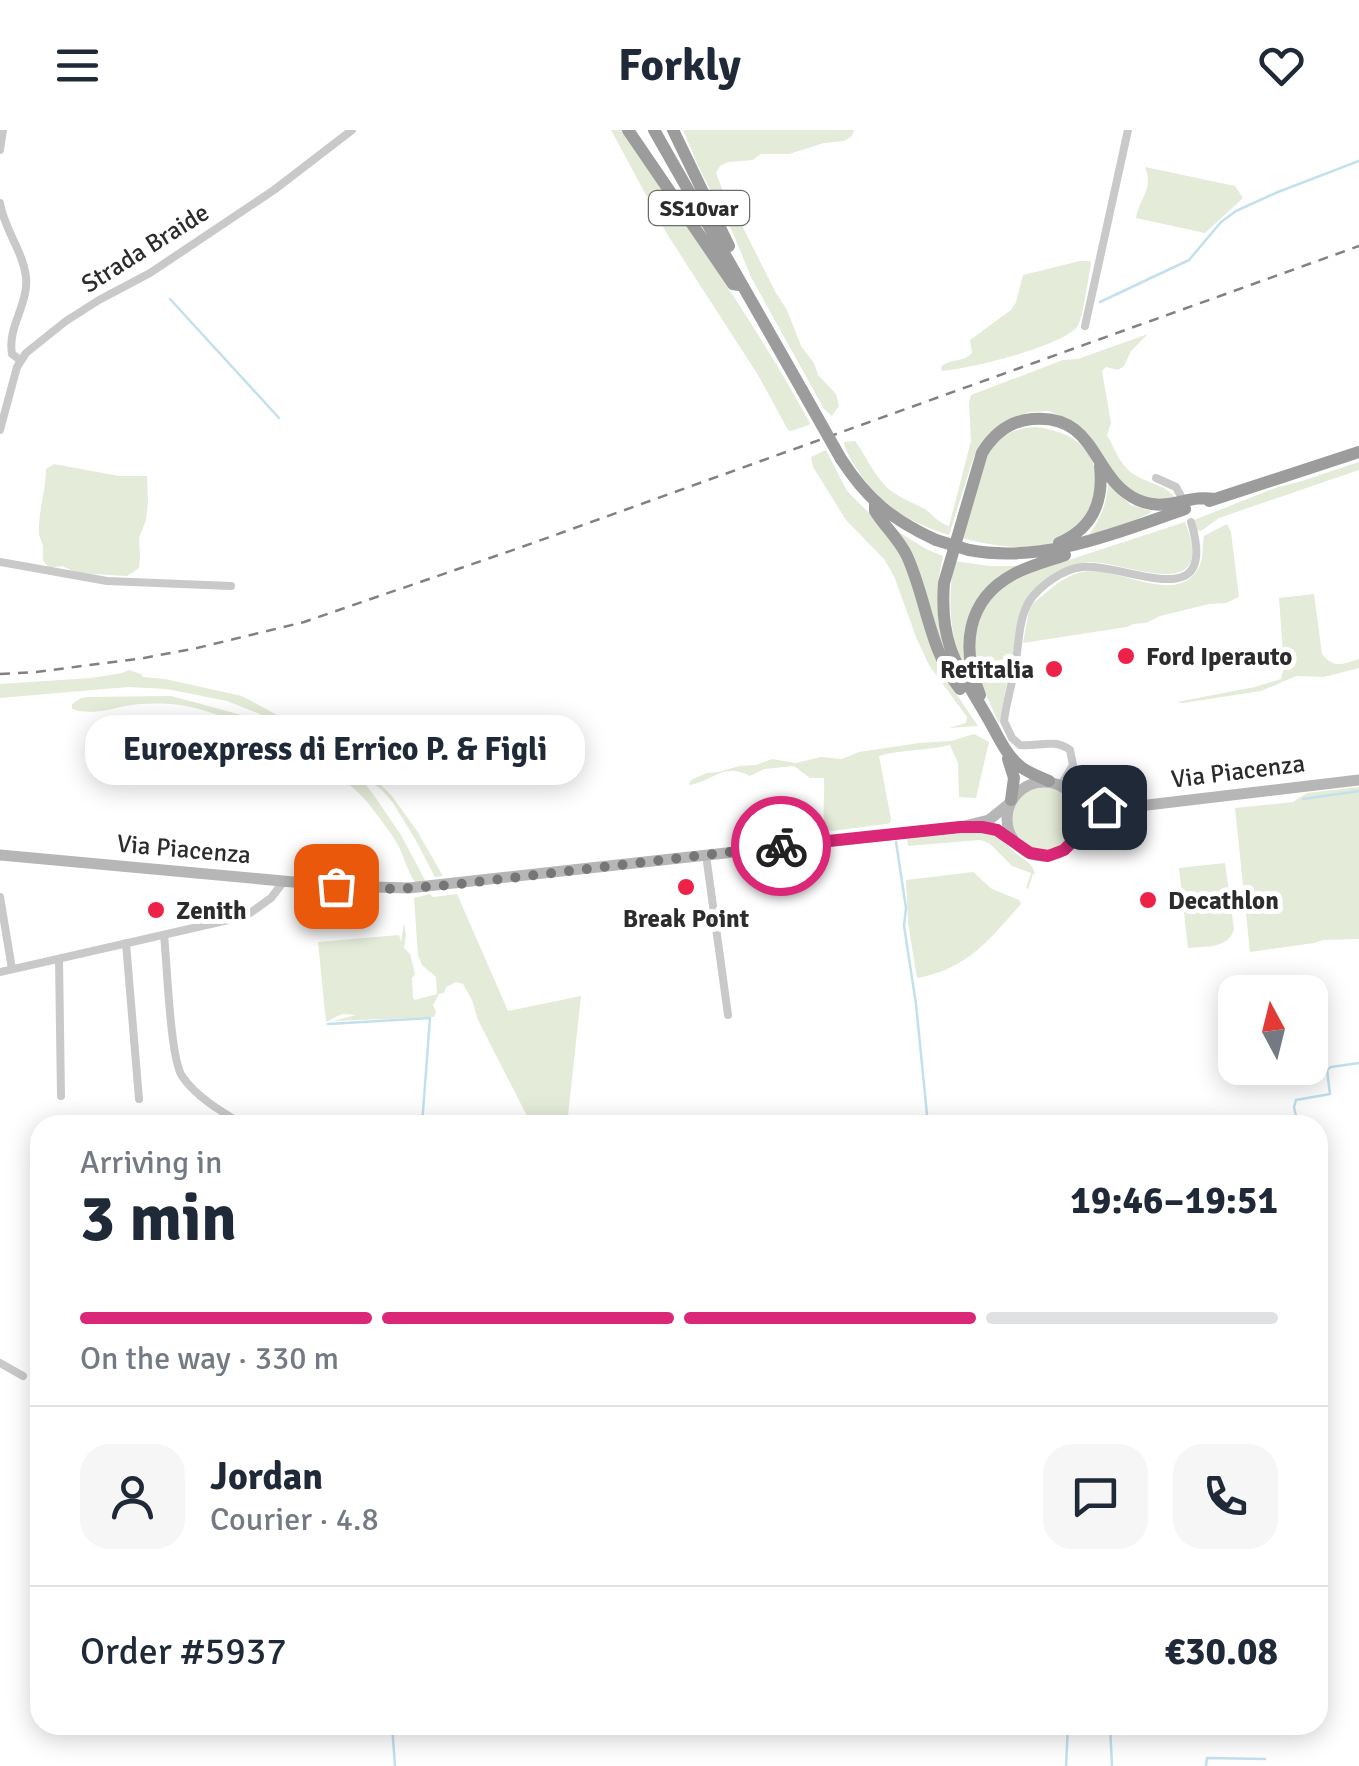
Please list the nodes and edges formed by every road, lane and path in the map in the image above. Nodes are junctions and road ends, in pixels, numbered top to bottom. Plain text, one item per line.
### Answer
1 (2, 130) edge
2 (352, 130) edge
3 (628, 130) edge
4 (654, 130) edge
5 (673, 130) edge
6 (1128, 130) edge
7 (0, 150) edge
8 (0, 203) edge
9 (743, 286) junction
10 (1085, 326) dead end
11 (20, 360) junction
12 (0, 430) edge
13 (1359, 452) edge
14 (1099, 459) junction
15 (1156, 478) dead end
16 (1214, 499) junction
17 (1184, 500) dead end
18 (875, 503) junction
19 (1191, 522) dead end
20 (1094, 538) junction
21 (1004, 555) junction
22 (0, 562) edge
23 (231, 586) dead end
24 (989, 721) junction
25 (1001, 743) junction
26 (1359, 780) edge
27 (1055, 783) junction
28 (1072, 794) junction
29 (1010, 802) junction
30 (1122, 808) junction
31 (960, 827) junction
32 (1076, 839) junction
33 (1014, 842) junction
34 (0, 855) edge
35 (706, 856) junction
36 (284, 881) junction
37 (0, 898) edge
38 (164, 935) junction
39 (126, 943) junction
40 (58, 959) junction
41 (12, 969) junction
42 (0, 972) edge
43 (728, 1015) dead end
44 (61, 1096) dead end
45 (139, 1099) dead end
46 (229, 1115) edge
47 (0, 1363) edge
48 (22, 1376) dead end

1 - 7 street
2 - 11 street, Strada Braide
3 - 9 highway
4 - 9 highway, SS10var
5 - 9 highway
6 - 10 street
8 - 11 street
9 - 18 highway, SS10var, bridge
11 - 12 street
13 - 16 highway, SS10var
14 - 16 highway
14 - 21 highway
14 - 24 highway
15 - 17 street
16 - 20 highway, SS10var
18 - 21 highway, SS10var, bridge
18 - 25 highway
19 - 27 street
20 - 21 highway, SS10var
20 - 24 highway
22 - 23 street
24 - 25 highway
25 - 27 highway
25 - 29 highway
26 - 30 main road, Via Piacenza
27 - 28 main road
27 - 29 main road
28 - 30 main road
28 - 32 main road
29 - 31 main road, Via Piacenza
29 - 33 main road
30 - 32 main road
31 - 33 main road, Via Piacenza
31 - 35 main road, Via Piacenza
32 - 33 main road
34 - 36 main road, Via Piacenza
35 - 36 main road, Via Piacenza
35 - 43 street
36 - 38 street
37 - 41 street
38 - 39 street
38 - 46 street
39 - 40 street
39 - 45 street
40 - 41 street
40 - 44 street
41 - 42 street
47 - 48 street

